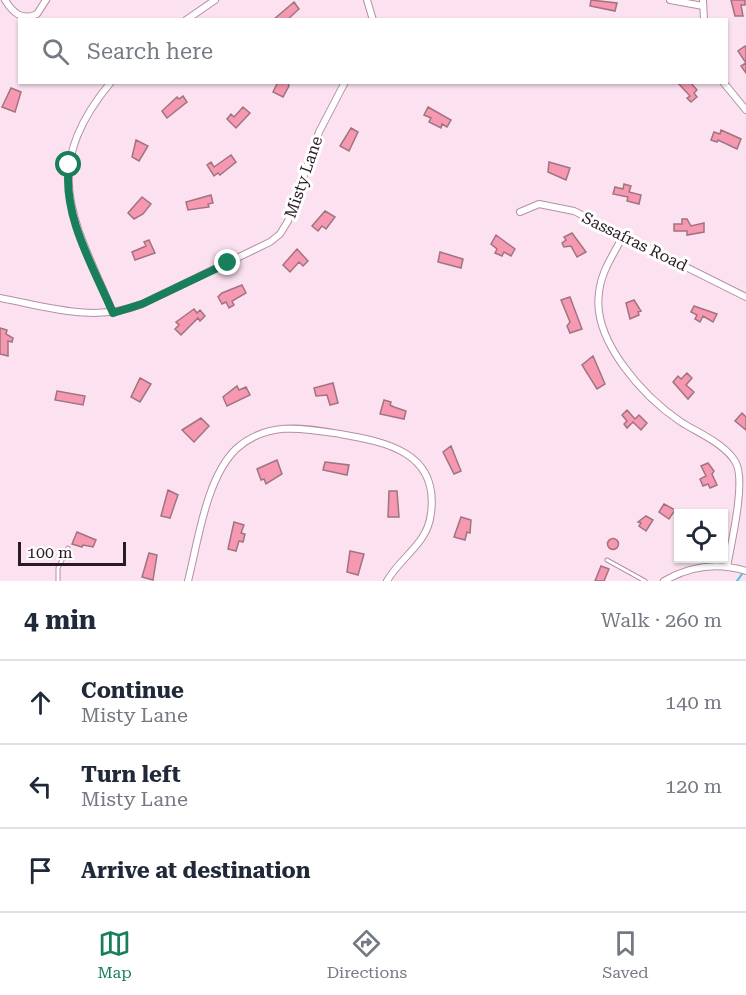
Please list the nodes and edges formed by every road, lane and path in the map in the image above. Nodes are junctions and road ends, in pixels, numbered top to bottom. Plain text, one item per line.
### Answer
1 (5, 0) edge
2 (46, 0) edge
3 (215, 0) edge
4 (367, 0) edge
5 (670, 0) edge
6 (703, 3) edge
7 (189, 18) edge
8 (372, 18) edge
9 (704, 18) edge
10 (110, 84) edge
11 (344, 84) edge
12 (725, 84) edge
13 (746, 110) edge
14 (520, 212) dead end
15 (624, 234) junction
16 (746, 297) edge
17 (0, 298) edge
18 (113, 313) junction
19 (68, 548) dead end
20 (607, 560) dead end
21 (728, 567) junction
22 (746, 571) edge
23 (58, 581) edge
24 (188, 581) edge
25 (387, 581) edge
26 (645, 581) edge
27 (664, 581) edge

1 - 2 street
3 - 7 street
4 - 8 street
5 - 6 street
6 - 9 street
10 - 18 street
11 - 18 street, Misty Lane
12 - 13 street
14 - 15 street, Sassafras Road
15 - 16 street, Sassafras Road
15 - 21 street
17 - 18 street, Misty Lane
19 - 23 lane
20 - 26 lane
21 - 22 street
21 - 27 street
24 - 25 street

